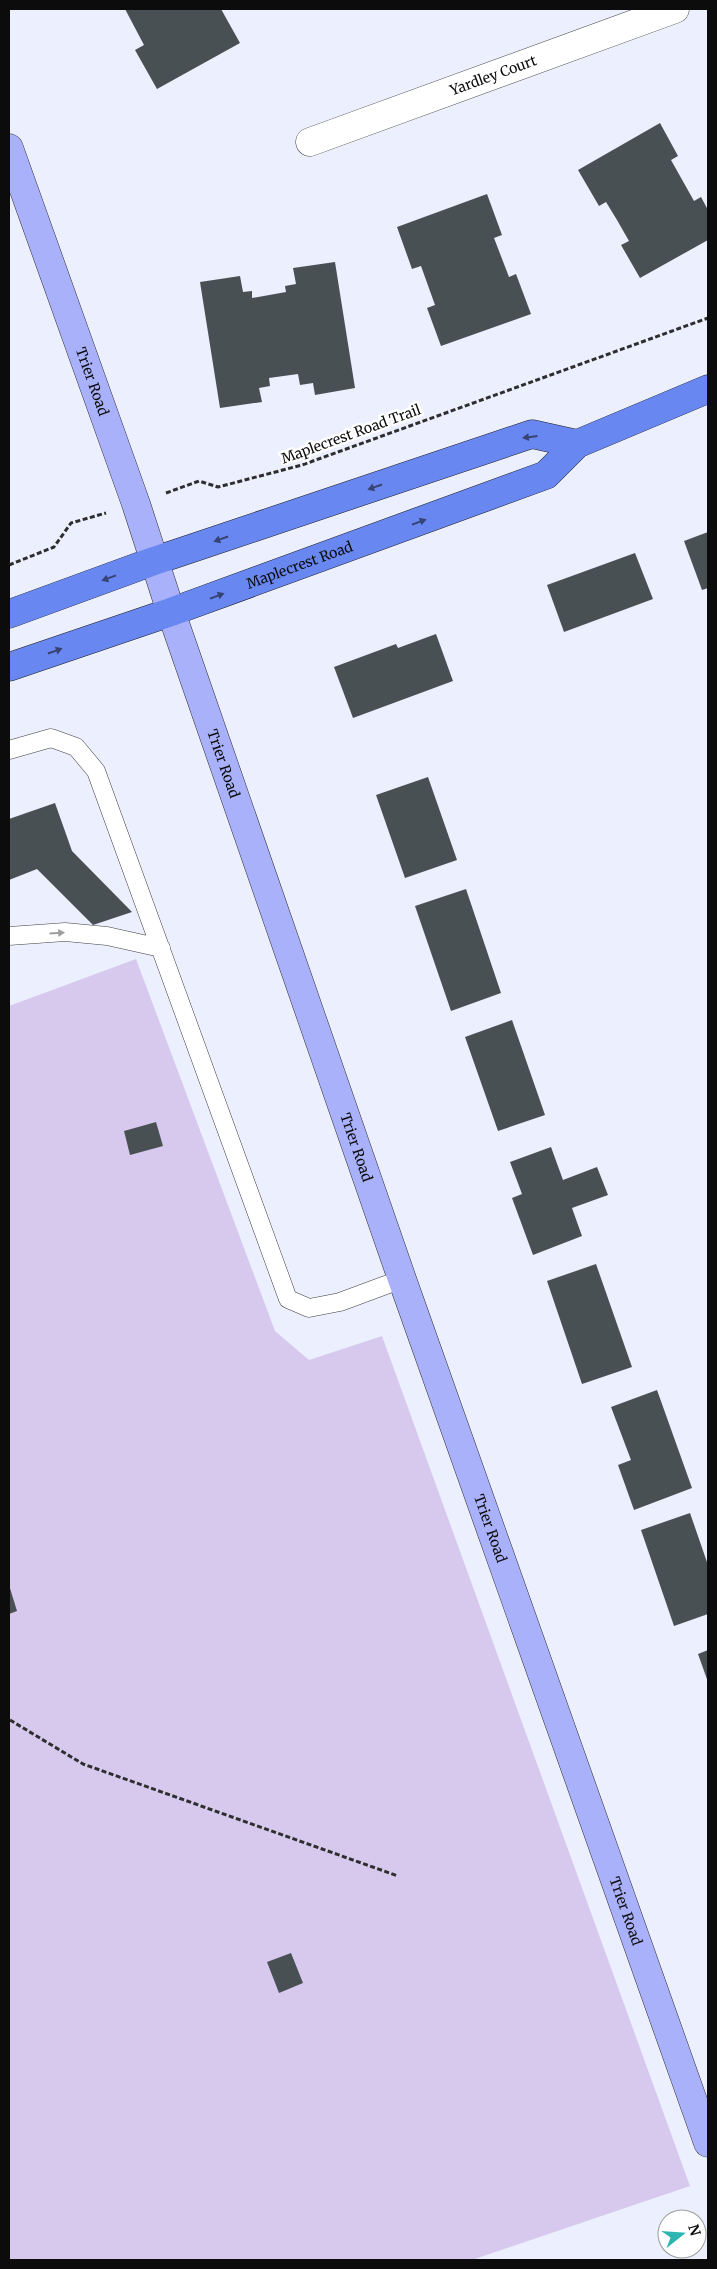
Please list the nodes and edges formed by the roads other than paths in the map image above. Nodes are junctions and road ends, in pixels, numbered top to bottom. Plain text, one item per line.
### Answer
1 (675, 9) edge
2 (310, 142) dead end
3 (9, 148) edge
4 (708, 389) edge
5 (577, 444) junction
6 (154, 561) junction
7 (171, 612) junction
8 (9, 614) edge
9 (9, 667) edge
10 (9, 750) edge
11 (9, 936) edge
12 (161, 948) junction
13 (402, 1279) junction
14 (708, 2143) edge

1 - 2 street, Yardley Court
3 - 6 street, Trier Road
4 - 5 main road, Maplecrest Road
5 -> 6 main road
7 -> 5 main road, Maplecrest Road
6 - 7 street, Trier Road
6 -> 8 main road
9 -> 7 main road, Maplecrest Road
7 - 13 street, Trier Road
10 - 12 lane
11 -> 12 lane
12 - 13 lane
13 - 14 street, Trier Road

